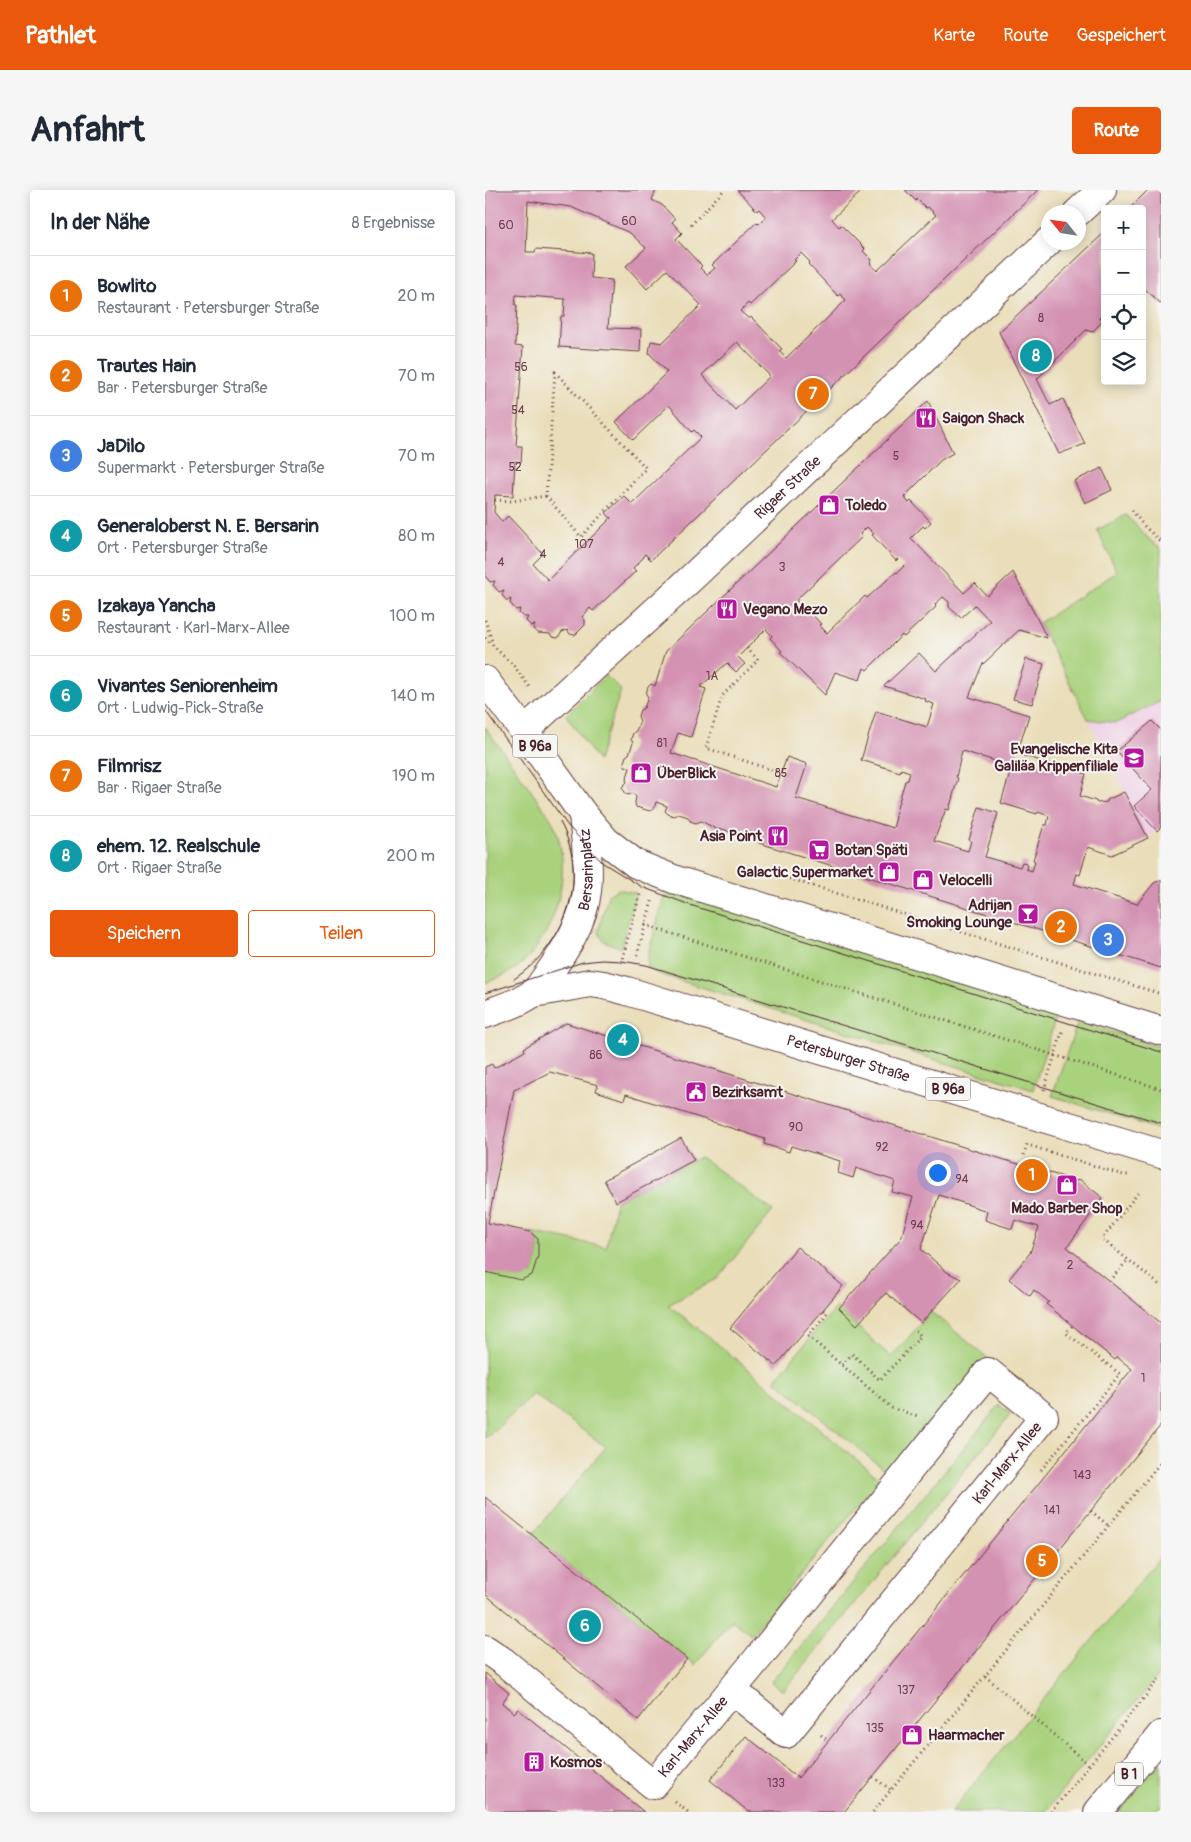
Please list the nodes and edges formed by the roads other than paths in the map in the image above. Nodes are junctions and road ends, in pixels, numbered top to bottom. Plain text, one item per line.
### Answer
1 (1101, 190) edge
2 (1085, 205) edge
3 (1041, 248) edge
4 (485, 680) edge
5 (524, 731) junction
6 (583, 814) junction
7 (534, 992) junction
8 (485, 1014) edge
9 (1161, 1031) edge
10 (1161, 1154) edge
11 (485, 1649) edge
12 (732, 1690) junction
13 (1161, 1735) edge
14 (1098, 1812) edge

1 - 2 street
3 - 5 street, Rigaer Straße
4 - 5 street, Bersarinplatz / B 96a
5 - 6 street, Bersarinplatz / B 96a
6 - 7 street, Bersarinplatz
6 - 9 street, B 96a
7 - 8 street, Bersarinplatz / B 96a
7 - 10 street, Petersburger Straße / B 96a
11 - 12 street, Karl-Marx-Allee
12 - 12 street, Karl-Marx-Allee
13 - 14 street, B 1

